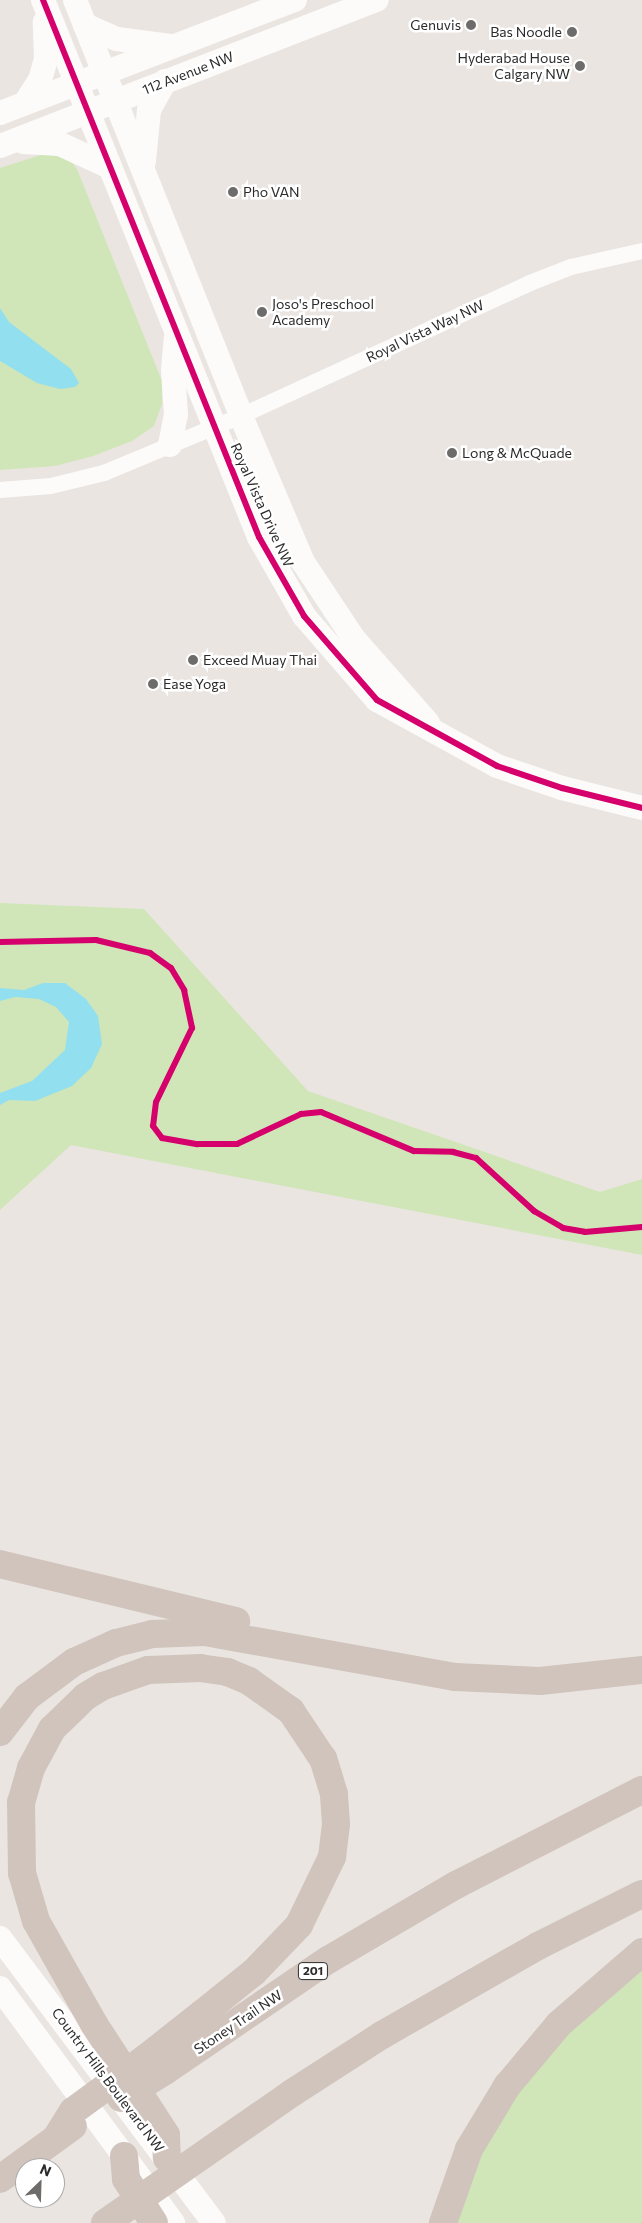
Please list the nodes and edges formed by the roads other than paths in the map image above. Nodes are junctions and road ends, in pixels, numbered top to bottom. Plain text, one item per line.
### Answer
1 (75, 0) edge
2 (295, 0) edge
3 (377, 0) edge
4 (46, 6) edge
5 (85, 25) junction
6 (172, 47) junction
7 (106, 74) junction
8 (165, 81) junction
9 (78, 84) junction
10 (117, 101) junction
11 (25, 103) junction
12 (89, 112) junction
13 (0, 113) edge
14 (6, 144) edge
15 (110, 167) junction
16 (144, 170) junction
17 (642, 251) edge
18 (176, 334) junction
19 (241, 416) junction
20 (214, 426) junction
21 (170, 445) junction
22 (0, 490) edge
23 (433, 730) junction
24 (642, 808) edge
25 (0, 1564) edge
26 (319, 1651) junction
27 (642, 1670) edge
28 (0, 1732) edge
29 (642, 1790) edge
30 (642, 1894) edge
31 (0, 1938) edge
32 (642, 1952) edge
33 (0, 1988) edge
34 (86, 2033) junction
35 (58, 2135) junction
36 (124, 2156) junction
37 (168, 2168) junction
38 (0, 2179) edge
39 (105, 2223) edge
40 (132, 2223) edge
41 (154, 2223) edge
42 (173, 2223) edge
43 (214, 2223) edge
44 (443, 2223) edge

1 - 5 street, Royal Vista Drive NW
2 - 6 street
3 - 8 street, 112 Avenue NW
4 - 9 street, Royal Vista Drive NW
4 - 11 street
5 - 6 street
5 - 7 street, Royal Vista Drive NW
6 - 7 street
7 - 9 street
7 - 10 street, Royal Vista Drive NW
8 - 10 street, 112 Avenue NW
8 - 16 street
9 - 11 street
9 - 12 street, Royal Vista Drive NW
10 - 12 street, 112 Avenue NW
10 - 16 street, Royal Vista Drive NW
11 - 13 street
12 - 14 street, 112 Avenue NW
12 - 15 street, Royal Vista Drive NW
14 - 15 street
15 - 18 street, Royal Vista Drive NW
16 - 19 street, Royal Vista Drive NW
17 - 19 street, Royal Vista Way NW
18 - 20 street, Royal Vista Drive NW
18 - 21 street
19 - 20 street, Royal Vista Way NW
19 - 23 street, Royal Vista Drive NW
20 - 21 street, Royal Vista Way NW
20 - 23 street, Royal Vista Drive NW
21 - 22 street, Royal Vista Way NW
23 - 24 street, Royal Vista Drive NW
25 - 26 highway
26 - 27 highway
26 - 28 highway
29 - 35 highway, Stoney Trail NW / 201
30 - 37 highway
31 - 34 street, Country Hills Boulevard NW
32 - 44 highway
33 - 36 street
34 - 35 highway
34 - 37 highway
35 - 38 highway, Stoney Trail NW / 201
36 - 41 highway
36 - 42 street
37 - 39 highway
37 - 40 highway
37 - 43 street, Country Hills Boulevard NW

